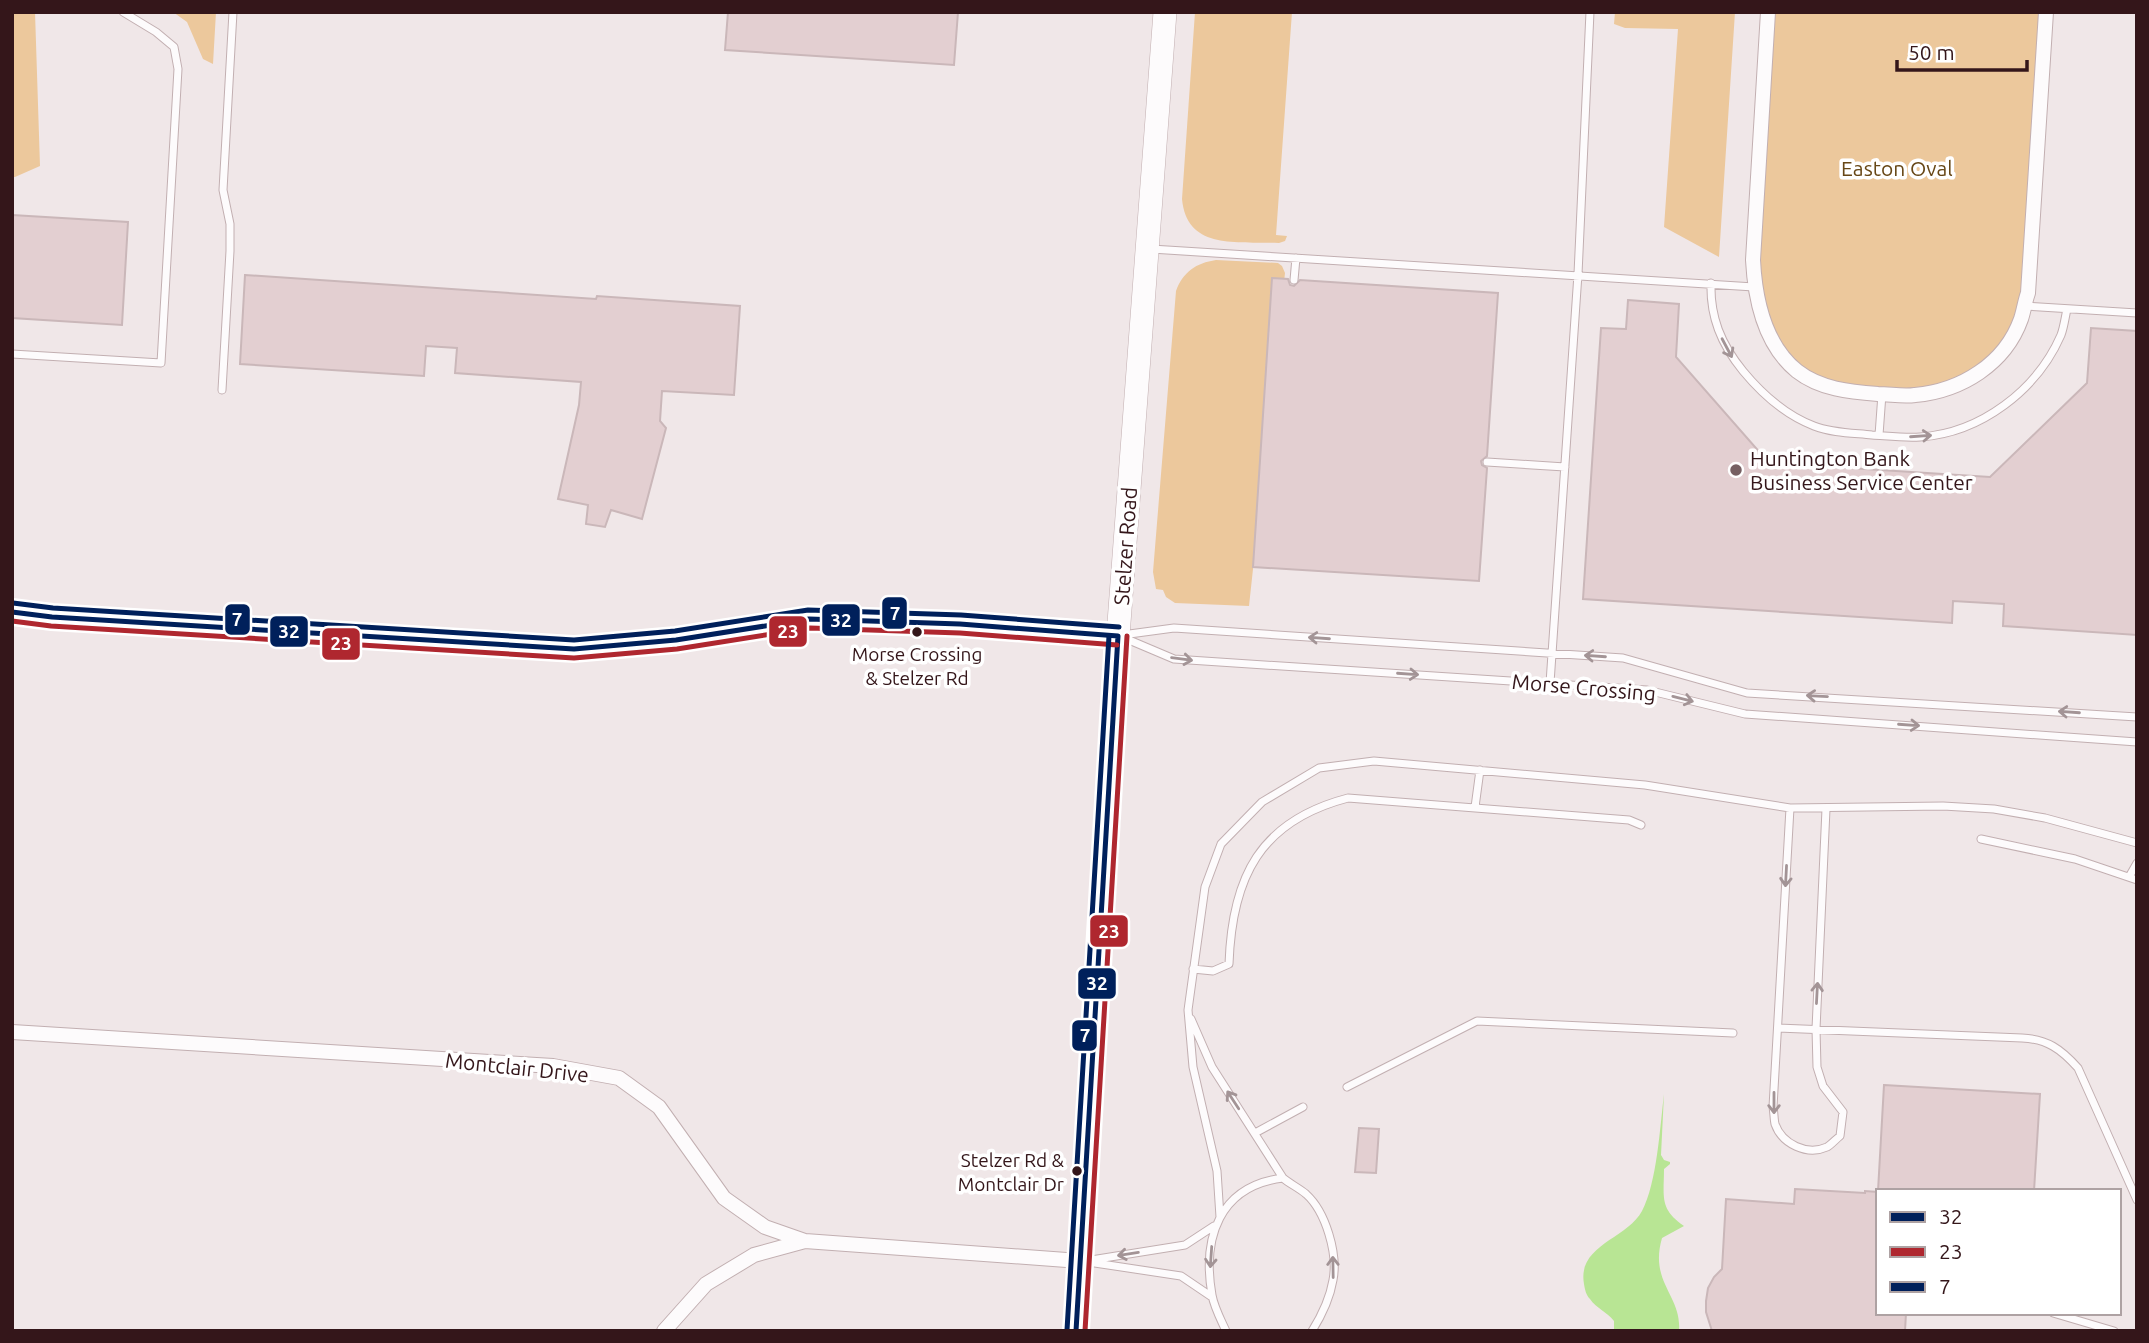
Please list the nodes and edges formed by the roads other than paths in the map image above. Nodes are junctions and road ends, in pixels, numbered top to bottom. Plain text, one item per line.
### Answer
1 (123, 12) edge
2 (233, 12) edge
3 (1165, 12) edge
4 (1590, 12) edge
5 (1769, 12) edge
6 (2046, 12) edge
7 (1147, 249) junction
8 (1296, 258) junction
9 (1578, 274) junction
10 (1294, 280) dead end
11 (1711, 283) junction
12 (1754, 287) junction
13 (2024, 306) junction
14 (2067, 309) junction
15 (2137, 313) edge
16 (12, 354) edge
17 (222, 390) dead end
18 (1882, 394) junction
19 (1879, 435) junction
20 (1487, 462) dead end
21 (1565, 467) junction
22 (12, 612) edge
23 (1118, 636) junction
24 (1552, 653) junction
25 (1550, 683) junction
26 (2137, 717) edge
27 (2137, 742) edge
28 (1480, 771) junction
29 (1475, 807) junction
30 (1790, 808) junction
31 (1826, 808) junction
32 (1641, 825) dead end
33 (1980, 839) dead end
34 (2137, 843) edge
35 (2137, 863) edge
36 (2133, 879) edge
37 (1194, 969) junction
38 (1188, 1010) junction
39 (1778, 1028) junction
40 (1816, 1029) junction
41 (12, 1032) edge
42 (1733, 1033) dead end
43 (1347, 1087) dead end
44 (1303, 1107) dead end
45 (1255, 1133) junction
46 (1283, 1178) junction
47 (2137, 1200) edge
48 (1220, 1217) junction
49 (1214, 1226) junction
50 (805, 1241) junction
51 (1080, 1261) junction
52 (1212, 1297) junction
53 (2060, 1315) edge
54 (664, 1331) edge
55 (1076, 1331) edge
56 (1226, 1331) edge
57 (1312, 1331) edge
58 (2114, 1331) edge

1 - 16 lane
2 - 17 lane
3 - 7 main road, Stelzer Road
4 - 9 lane
5 - 12 street
6 - 13 street
7 - 8 lane
7 - 23 main road, Stelzer Road
8 - 9 lane
8 - 10 lane
9 - 11 lane
9 - 21 lane
11 - 12 lane
11 -> 19 lane
12 - 18 street
13 - 14 lane
13 - 18 street
14 - 15 lane
19 -> 14 lane
18 - 19 lane
20 - 21 lane
21 - 24 lane
22 - 23 main road, Morse Crossing
24 -> 23 lane, Morse Crossing
23 -> 25 lane, Morse Crossing
23 - 51 main road, Stelzer Road
24 - 25 lane
26 -> 24 lane, Morse Crossing
25 -> 27 lane, Morse Crossing
28 - 29 lane
28 - 30 lane
28 - 37 lane
29 - 32 lane
29 - 37 lane
30 - 31 lane
30 -> 39 lane
31 - 34 lane
40 -> 31 lane
33 - 36 lane
35 - 36 lane
37 - 38 lane
45 -> 38 lane
38 - 48 lane
39 - 40 lane
39 -> 40 lane
40 - 47 lane
41 - 50 street, Montclair Drive
42 - 43 lane
44 - 45 lane
45 - 46 lane
46 - 48 lane
57 -> 46 lane
48 - 49 lane
49 -> 51 lane
49 -> 52 lane
50 - 51 street, Montclair Drive
50 - 54 street
51 - 52 lane
51 - 55 main road, Stelzer Road
52 - 56 lane
53 - 58 lane

